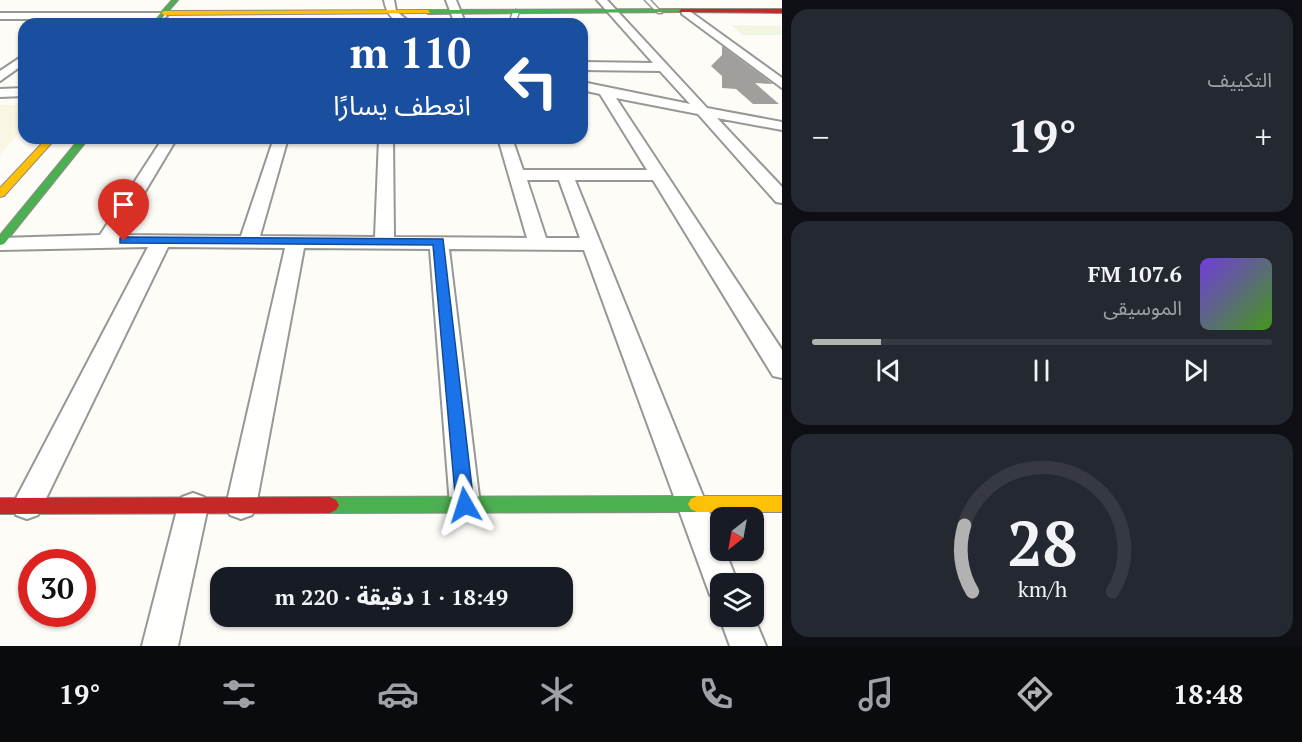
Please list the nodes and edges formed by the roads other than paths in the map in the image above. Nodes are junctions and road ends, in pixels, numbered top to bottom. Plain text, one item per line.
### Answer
1 (176, 0) edge
2 (197, 0) edge
3 (602, 0) edge
4 (647, 0) edge
5 (390, 6) edge
6 (454, 6) edge
7 (782, 11) edge
8 (614, 12) junction
9 (660, 12) junction
10 (685, 12) junction
11 (140, 15) junction
12 (0, 16) edge
13 (23, 16) junction
14 (77, 16) junction
15 (20, 18) edge
16 (74, 18) edge
17 (137, 18) edge
18 (160, 18) edge
19 (183, 18) edge
20 (401, 18) edge
21 (514, 18) edge
22 (18, 19) edge
23 (8, 26) dead end
24 (18, 63) edge
25 (588, 66) edge
26 (664, 67) junction
27 (0, 77) edge
28 (782, 84) edge
29 (588, 88) edge
30 (18, 92) edge
31 (605, 92) junction
32 (0, 93) edge
33 (703, 111) junction
34 (781, 126) edge
35 (46, 144) edge
36 (80, 144) edge
37 (166, 144) edge
38 (279, 144) edge
39 (386, 144) edge
40 (508, 144) edge
41 (517, 175) junction
42 (565, 175) junction
43 (658, 175) junction
44 (0, 194) edge
45 (781, 198) edge
46 (106, 241) junction
47 (160, 241) junction
48 (249, 241) junction
49 (296, 241) junction
50 (384, 242) junction
51 (439, 242) junction
52 (538, 242) junction
53 (0, 243) edge
54 (591, 244) junction
55 (782, 370) edge
56 (690, 504) junction
57 (782, 504) edge
58 (465, 505) junction
59 (0, 506) edge
60 (27, 506) junction
61 (193, 506) junction
62 (242, 506) junction
63 (718, 573) edge
64 (740, 627) edge
65 (160, 646) edge
66 (748, 646) edge

1 - 18 street
2 - 19 street
3 - 8 street
4 - 9 lane
5 - 6 street
5 - 19 street
5 - 20 street
6 - 21 street
7 - 10 street
8 - 9 street
8 - 21 street
8 - 26 street
9 - 10 street
10 - 28 street
11 - 14 street
11 - 17 street
11 - 18 street
12 - 13 street
13 - 14 street
13 - 15 street
14 - 16 street
18 - 19 street
22 - 23 street
24 - 27 street
25 - 26 street
26 - 33 street
29 - 31 street
30 - 32 street
31 - 33 street
31 - 43 street
33 - 34 street
33 - 45 street
35 - 44 street
36 - 53 street
37 - 46 street
38 - 48 street
39 - 50 street
40 - 41 street
41 - 42 street
41 - 52 street
42 - 43 street
42 - 54 street
43 - 55 street
46 - 47 street
46 - 53 street
47 - 48 street
47 - 60 street
48 - 49 street
49 - 50 street
49 - 62 street
50 - 51 street
51 - 52 street
51 - 58 street
52 - 54 street
54 - 56 street
56 - 57 street
56 - 58 street
56 - 63 street
58 - 62 street
59 - 60 street
60 - 61 street
61 - 62 street
61 - 65 street
64 - 66 street

